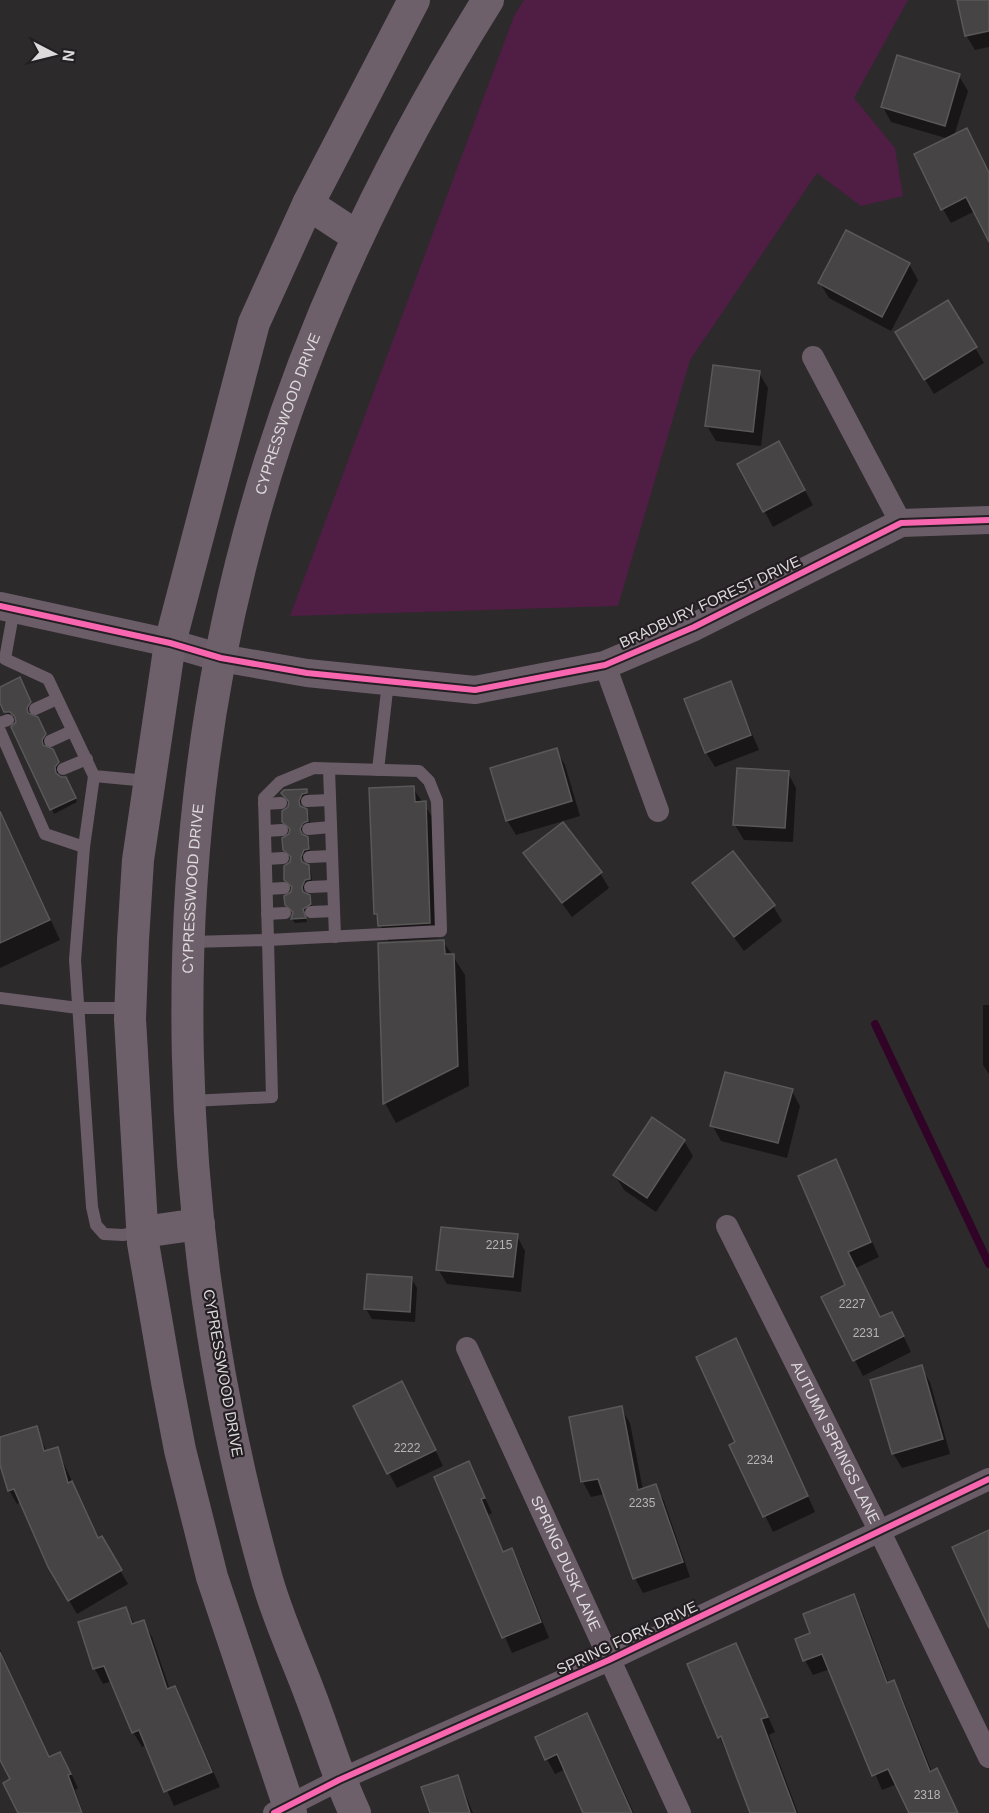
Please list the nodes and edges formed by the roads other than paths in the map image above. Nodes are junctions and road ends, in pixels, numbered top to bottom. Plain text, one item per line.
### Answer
1 (414, 0) edge
2 (488, 0) edge
3 (308, 204) junction
4 (358, 237) junction
5 (813, 357) dead end
6 (989, 520) edge
7 (901, 523) junction
8 (7, 608) edge
9 (170, 643) junction
10 (221, 658) junction
11 (2, 661) edge
12 (605, 665) junction
13 (388, 682) junction
14 (57, 699) junction
15 (34, 709) dead end
16 (72, 730) junction
17 (0, 732) edge
18 (50, 741) dead end
19 (87, 759) junction
20 (63, 769) dead end
21 (329, 769) junction
22 (378, 770) junction
23 (94, 776) junction
24 (36, 781) dead end
25 (148, 781) junction
26 (24, 786) junction
27 (330, 800) junction
28 (307, 801) dead end
29 (281, 803) dead end
30 (264, 804) junction
31 (658, 812) dead end
32 (331, 827) junction
33 (308, 829) dead end
34 (282, 830) dead end
35 (265, 831) junction
36 (84, 847) junction
37 (332, 856) junction
38 (309, 857) dead end
39 (283, 858) dead end
40 (266, 859) junction
41 (333, 886) junction
42 (310, 887) dead end
43 (284, 888) dead end
44 (267, 889) junction
45 (334, 911) junction
46 (311, 912) dead end
47 (285, 913) dead end
48 (267, 914) junction
49 (335, 937) junction
50 (268, 940) junction
51 (189, 942) junction
52 (0, 998) edge
53 (78, 1008) junction
54 (131, 1008) junction
55 (191, 1101) junction
56 (199, 1224) junction
57 (727, 1226) dead end
58 (142, 1232) junction
59 (467, 1348) dead end
60 (989, 1479) edge
61 (880, 1532) junction
62 (609, 1660) junction
63 (989, 1757) edge
64 (339, 1780) junction
65 (284, 1811) edge
66 (355, 1813) edge
67 (680, 1813) edge

1 - 3 main road
2 - 4 main road, CYPRESSWOOD DRIVE
3 - 4 main road
3 - 9 main road
4 - 10 main road, CYPRESSWOOD DRIVE
5 - 7 street
6 - 7 street, BRADBURY FOREST DRIVE
7 - 12 street, BRADBURY FOREST DRIVE
8 - 9 street, BRADBURY FOREST DRIVE
8 - 11 lane
9 - 10 street, BRADBURY FOREST DRIVE
9 - 25 main road
10 - 13 street, BRADBURY FOREST DRIVE
10 - 51 main road, CYPRESSWOOD DRIVE
11 - 14 lane
12 - 13 street, BRADBURY FOREST DRIVE
12 - 31 street
13 - 22 lane
14 - 15 lane
14 - 16 lane
16 - 18 lane
16 - 19 lane
17 - 26 lane
19 - 20 lane
19 - 23 lane
21 - 22 lane
21 - 27 lane
21 - 30 lane
22 - 49 lane
23 - 25 lane
23 - 36 lane
24 - 26 lane
25 - 54 main road
26 - 36 lane
27 - 28 lane
27 - 32 lane
29 - 30 lane
30 - 35 lane
32 - 33 lane
32 - 37 lane
34 - 35 lane
35 - 40 lane
36 - 53 lane
37 - 38 lane
37 - 41 lane
39 - 40 lane
40 - 44 lane
41 - 42 lane
41 - 45 lane
43 - 44 lane
44 - 48 lane
45 - 46 lane
45 - 49 lane
47 - 48 lane
48 - 50 lane
49 - 50 lane
50 - 51 lane
50 - 55 lane
51 - 55 main road, CYPRESSWOOD DRIVE
52 - 53 lane
53 - 54 lane
53 - 58 lane
54 - 58 main road
55 - 56 main road, CYPRESSWOOD DRIVE
56 - 58 main road
56 - 64 main road, CYPRESSWOOD DRIVE
57 - 61 street, AUTUMN SPRINGS LANE
58 - 65 main road
59 - 62 street, SPRING DUSK LANE
60 - 61 street, SPRING FORK DRIVE
61 - 62 street, SPRING FORK DRIVE
61 - 63 street, AUTUMN SPRINGS LANE
62 - 64 street, SPRING FORK DRIVE
62 - 67 street, SPRING DUSK LANE
64 - 65 street, SPRING FORK DRIVE
64 - 66 main road, CYPRESSWOOD DRIVE

